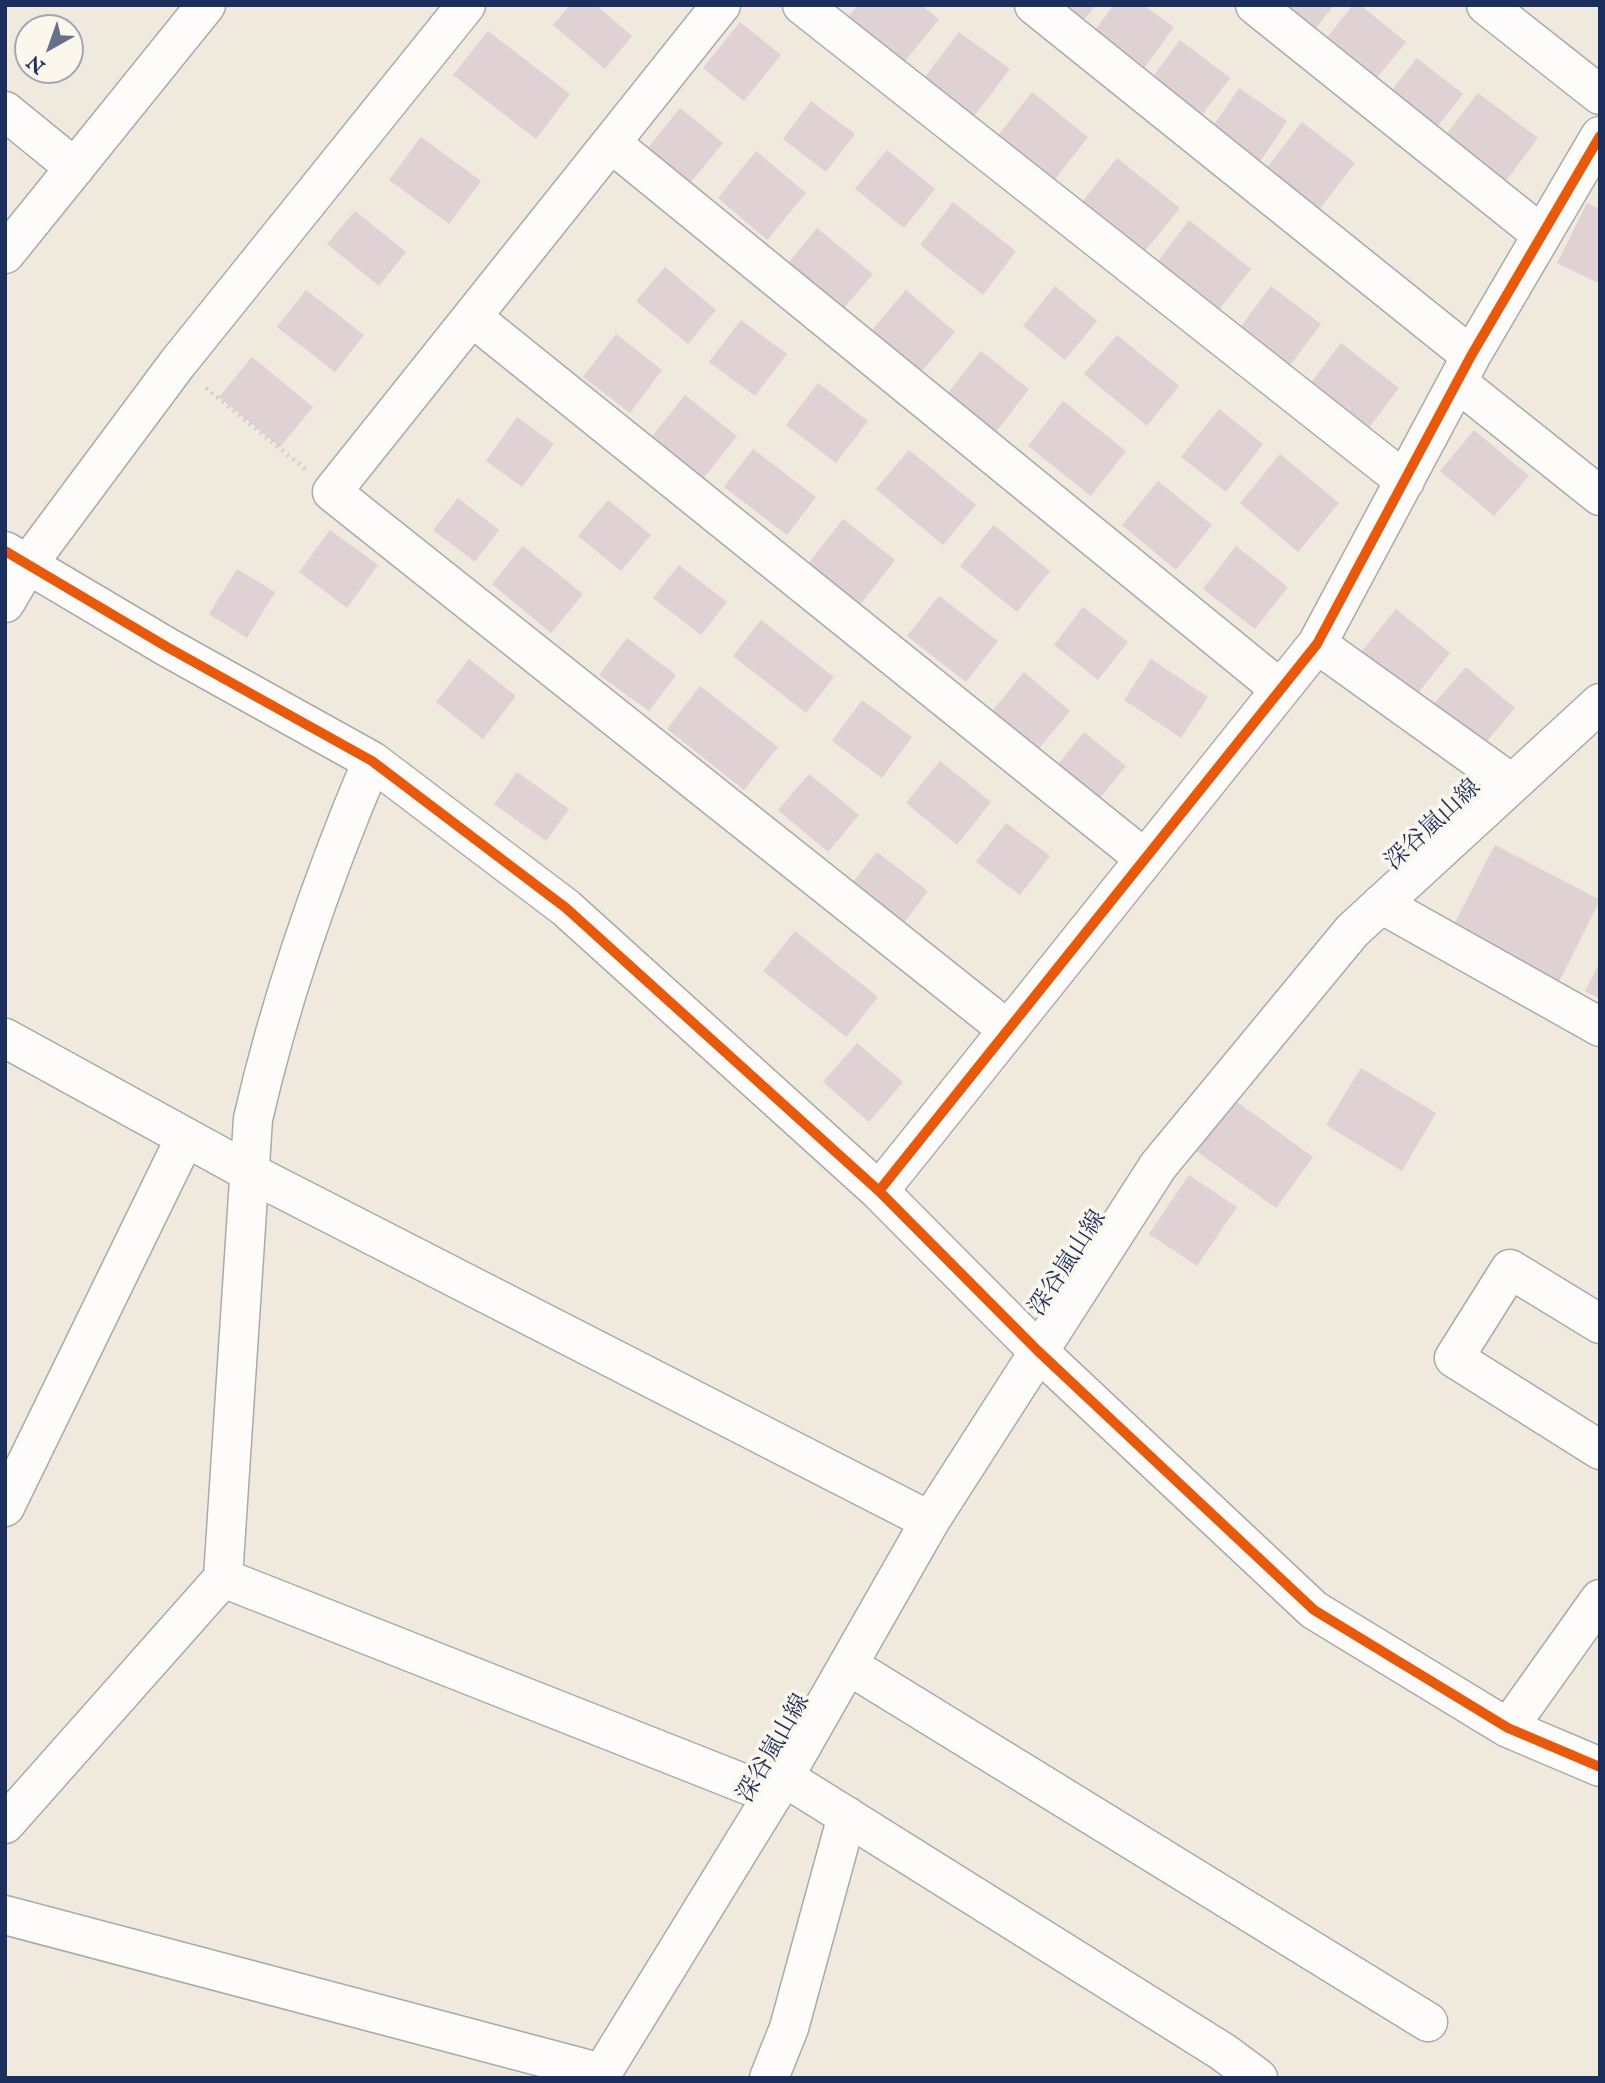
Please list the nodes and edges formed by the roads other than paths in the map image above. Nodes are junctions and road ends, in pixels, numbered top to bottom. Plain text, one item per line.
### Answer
1 (466, 5) edge
2 (721, 5) edge
3 (802, 5) edge
4 (1034, 5) edge
5 (1255, 5) edge
6 (1486, 5) edge
7 (200, 7) edge
8 (1600, 95) edge
9 (5, 111) edge
10 (1600, 136) edge
11 (611, 143) junction
12 (75, 168) junction
13 (1587, 187) edge
14 (1542, 235) junction
15 (5, 254) edge
16 (472, 317) junction
17 (1464, 369) junction
18 (1405, 481) junction
19 (1600, 496) edge
20 (17, 557) edge
21 (5, 603) edge
22 (1317, 643) junction
23 (1280, 690) junction
24 (1600, 703) edge
25 (372, 761) junction
26 (1511, 783) junction
27 (1145, 859) junction
28 (1381, 904) junction
29 (1600, 1027) edge
30 (1008, 1030) junction
31 (5, 1038) edge
32 (185, 1138) junction
33 (249, 1172) junction
34 (879, 1191) junction
35 (1600, 1324) edge
36 (1038, 1351) junction
37 (1600, 1450) edge
38 (5, 1507) edge
39 (930, 1521) junction
40 (223, 1578) junction
41 (1600, 1599) edge
42 (848, 1665) junction
43 (1508, 1728) junction
44 (1600, 1767) edge
45 (778, 1786) junction
46 (847, 1816) junction
47 (5, 1824) edge
48 (5, 1915) edge
49 (1428, 2022) dead end
50 (600, 2075) edge
51 (769, 2078) edge
52 (1258, 2078) edge

1 - 20 street
2 - 11 street
3 - 18 street
4 - 17 street
5 - 14 street
6 - 8 street
7 - 12 street
9 - 12 street
10 - 13 street
11 - 16 street
11 - 23 street
12 - 15 street
13 - 14 street
14 - 17 street
16 - 27 street
16 - 30 street
17 - 18 street
17 - 19 street
18 - 22 street
20 - 21 street
20 - 25 street
22 - 23 street
22 - 26 street
23 - 27 street
24 - 26 street, 深谷嵐山線
25 - 33 street
25 - 34 street
26 - 28 street, 深谷嵐山線
27 - 30 street
28 - 29 street
28 - 36 street, 深谷嵐山線
30 - 34 street
31 - 32 street
32 - 33 street
32 - 38 street
33 - 39 street
33 - 40 street
34 - 36 street
35 - 37 street
36 - 39 street, 深谷嵐山線
36 - 43 street
39 - 42 street, 深谷嵐山線
40 - 45 street
40 - 47 street
41 - 43 street
42 - 45 street, 深谷嵐山線
42 - 49 street
43 - 44 street
45 - 46 street
45 - 50 street, 深谷嵐山線
46 - 51 street
46 - 52 street
48 - 50 street

